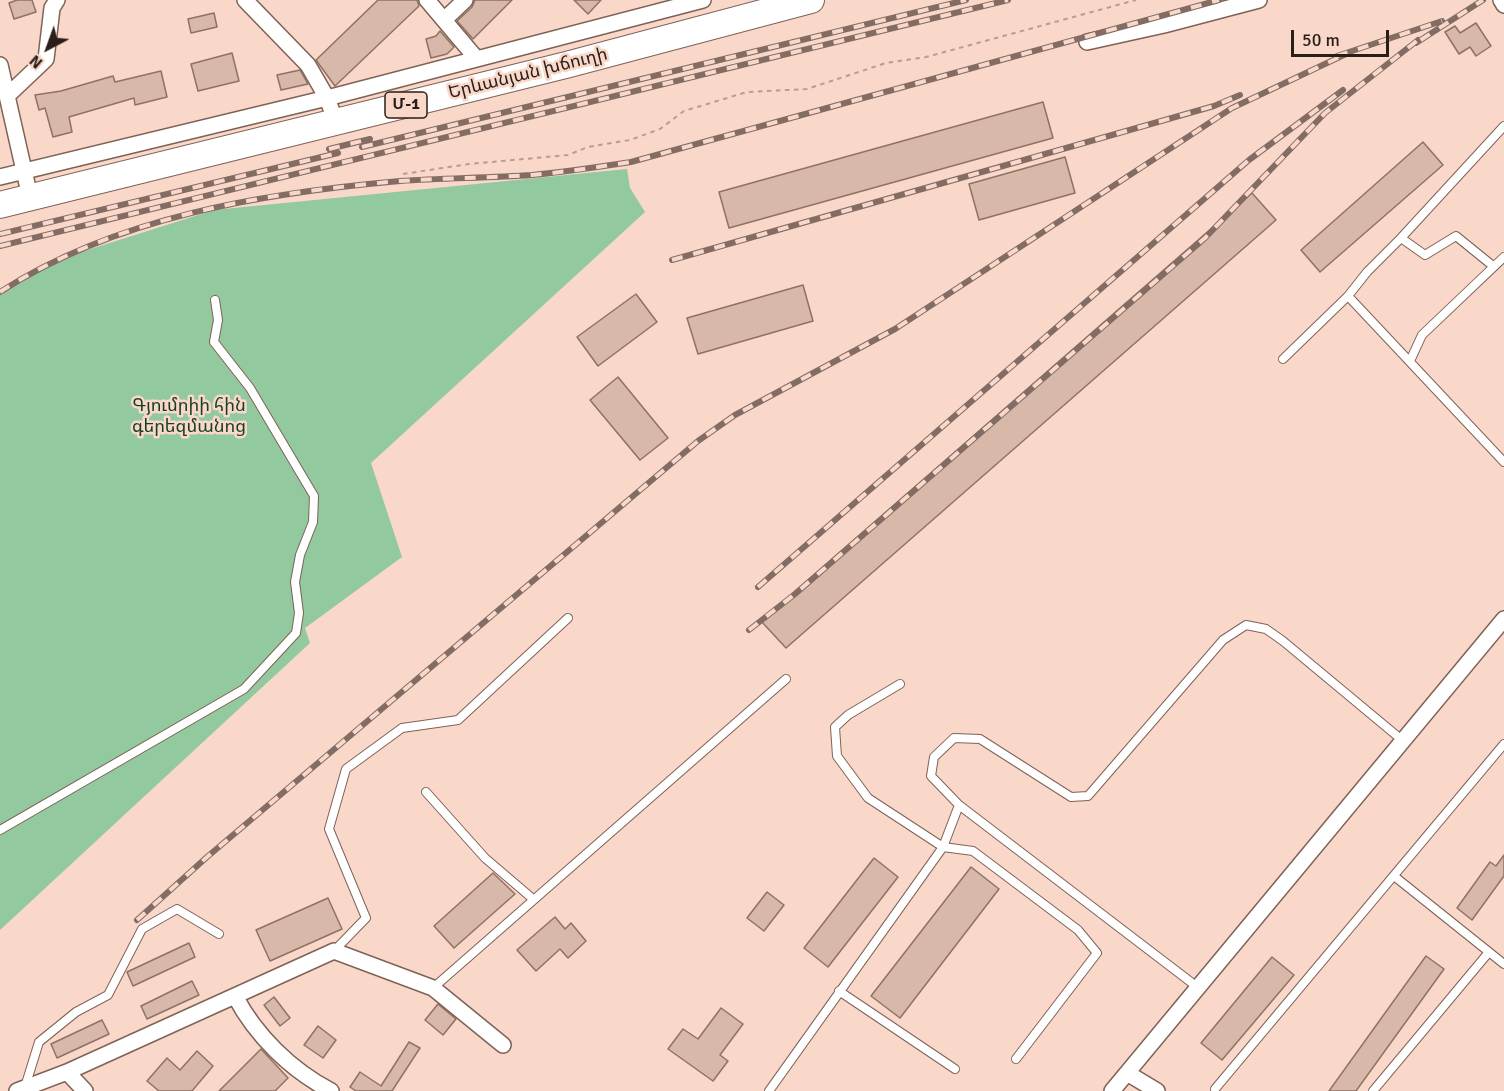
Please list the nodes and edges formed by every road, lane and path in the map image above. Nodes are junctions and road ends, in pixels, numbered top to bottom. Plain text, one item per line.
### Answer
1 (57, 0) edge
2 (244, 0) edge
3 (427, 0) edge
4 (465, 0) edge
5 (703, 0) edge
6 (811, 0) edge
7 (1136, 0) edge
8 (1259, 0) edge
9 (1501, 0) edge
10 (676, 3) edge
11 (1504, 5) edge
12 (758, 6) edge
13 (444, 20) junction
14 (1087, 42) dead end
15 (476, 58) junction
16 (0, 65) edge
17 (7, 96) junction
18 (327, 98) junction
19 (336, 122) junction
20 (1504, 126) edge
21 (24, 171) junction
22 (403, 174) dead end
23 (0, 177) edge
24 (30, 197) junction
25 (0, 205) edge
26 (1401, 238) junction
27 (1504, 257) edge
28 (1493, 266) junction
29 (1348, 296) junction
30 (215, 300) dead end
31 (1283, 359) dead end
32 (1410, 361) junction
33 (1504, 462) edge
34 (567, 618) dead end
35 (1504, 619) edge
36 (786, 680) dead end
37 (900, 684) dead end
38 (1402, 740) junction
39 (1504, 744) edge
40 (426, 792) dead end
41 (959, 805) junction
42 (0, 830) edge
43 (943, 847) junction
44 (1394, 876) junction
45 (533, 899) junction
46 (219, 934) dead end
47 (334, 951) junction
48 (1489, 952) junction
49 (1504, 964) edge
50 (1196, 987) junction
51 (434, 988) junction
52 (839, 991) junction
53 (236, 996) junction
54 (503, 1045) dead end
55 (1016, 1059) dead end
56 (955, 1069) dead end
57 (67, 1072) junction
58 (1127, 1073) junction
59 (21, 1089) edge
60 (1215, 1089) dead end
61 (85, 1091) edge
62 (331, 1091) edge
63 (769, 1091) edge
64 (1112, 1091) edge
65 (1156, 1091) edge
66 (1373, 1091) edge

1 - 17 street
2 - 18 street
3 - 13 street
4 - 13 street
5 - 10 street
6 - 12 highway, Երևանյան խճուղի / Մ-1
7 - 22 path
8 - 14 street
9 - 11 street
10 - 15 street
12 - 19 highway, Երևանյան խճուղի / Մ-1
13 - 15 street
15 - 18 street
16 - 17 street
17 - 21 street
18 - 19 street
18 - 21 street
19 - 24 highway, Երևանյան խճուղի / Մ-1
20 - 26 lane
21 - 23 street
21 - 24 street
24 - 25 highway, Երևանյան խճուղի / Մ-1
26 - 28 lane
26 - 29 lane
27 - 28 lane
28 - 32 lane
29 - 31 lane
29 - 32 lane
30 - 42 lane
32 - 33 lane
34 - 47 lane
35 - 38 street
36 - 45 lane
37 - 43 lane
38 - 41 lane
38 - 50 street
39 - 44 lane
40 - 45 lane
41 - 43 lane
41 - 50 lane
43 - 52 lane
43 - 55 lane
44 - 48 lane
44 - 60 lane
45 - 51 lane
46 - 59 lane
47 - 51 street
47 - 53 street
48 - 49 lane
48 - 66 lane
50 - 58 street
51 - 54 street
52 - 56 lane
52 - 63 lane
53 - 57 street
53 - 62 street
57 - 59 street
57 - 61 street
58 - 64 street
58 - 65 street

